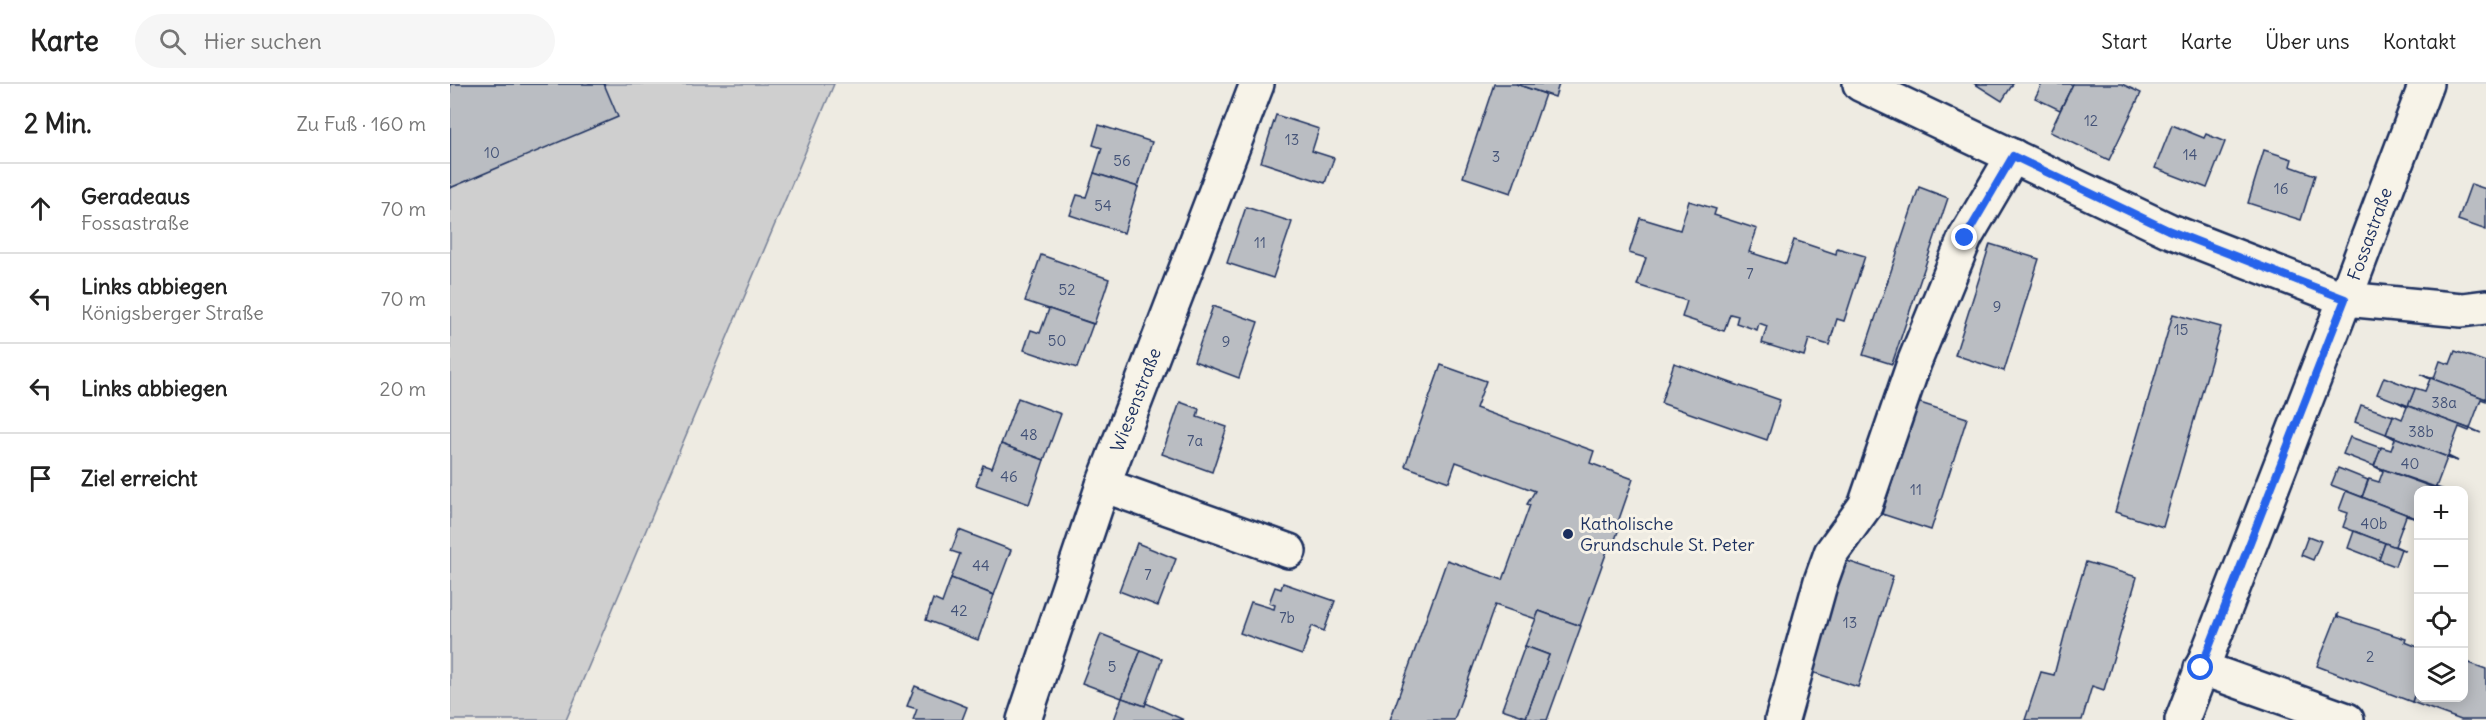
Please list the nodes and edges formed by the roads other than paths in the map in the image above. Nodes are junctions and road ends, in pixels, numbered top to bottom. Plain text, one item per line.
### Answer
1 (1257, 84) edge
2 (1860, 84) edge
3 (2426, 84) edge
4 (2013, 156) junction
5 (2345, 299) junction
6 (2486, 307) edge
7 (1103, 485) junction
8 (1289, 551) dead end
9 (2201, 668) junction
10 (1024, 720) edge
11 (1782, 720) edge
12 (2182, 720) edge
13 (2347, 720) edge

1 - 7 street, Wiesenstraße
2 - 4 street
3 - 5 street, Fossastraße
4 - 5 street
4 - 11 street
5 - 6 street
5 - 9 street, Fossastraße
7 - 8 street
7 - 10 street, Wiesenstraße
9 - 12 street, Fossastraße
9 - 13 street

